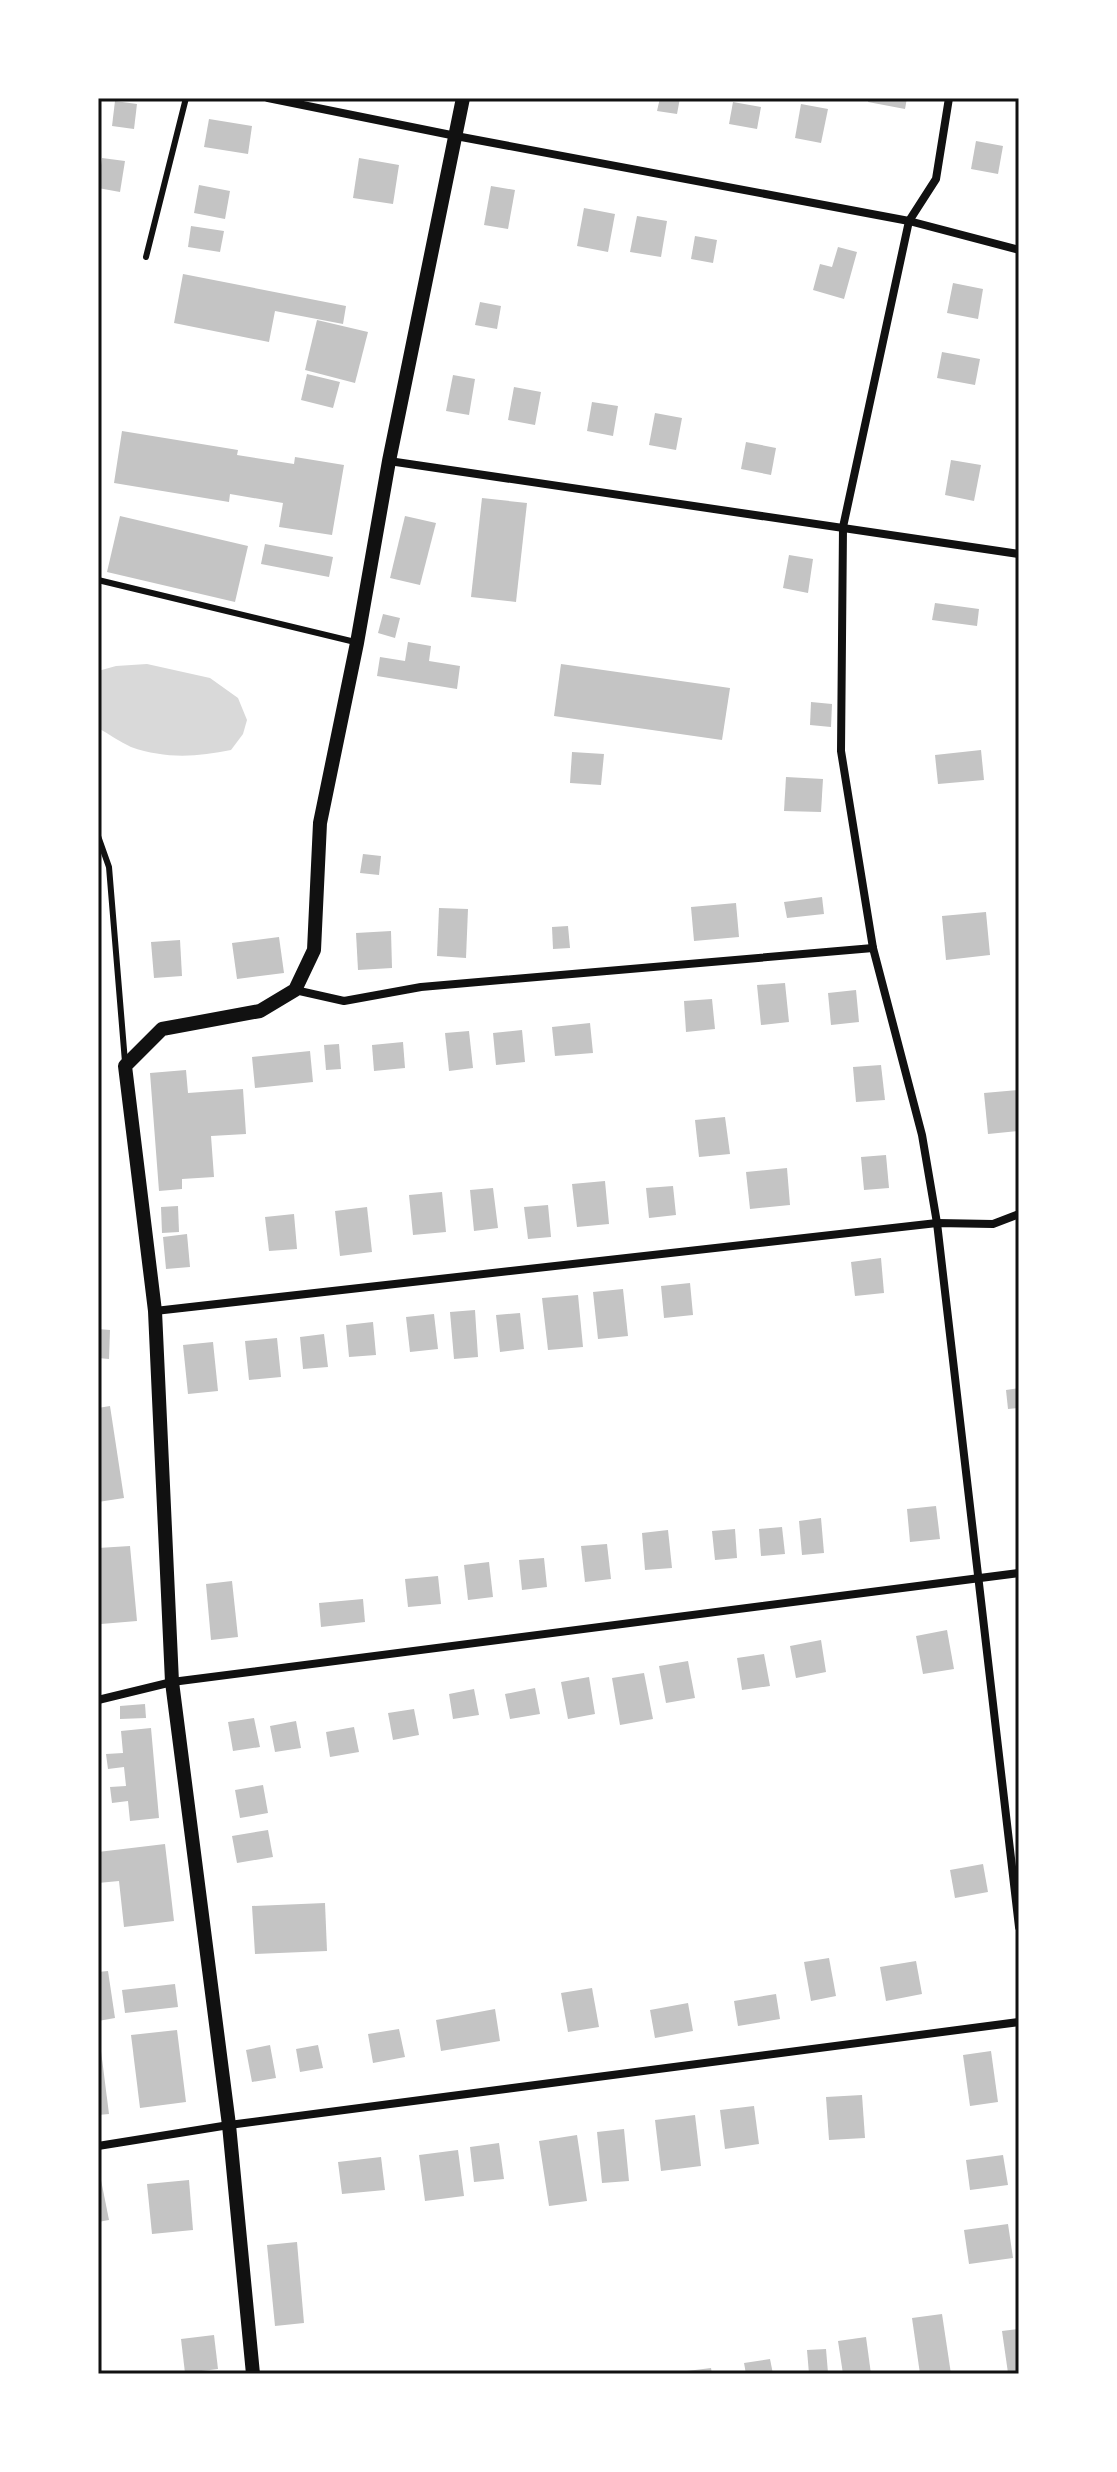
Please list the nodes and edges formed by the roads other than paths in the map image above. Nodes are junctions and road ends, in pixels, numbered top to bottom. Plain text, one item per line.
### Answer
1 (186, 98) edge
2 (268, 98) edge
3 (463, 98) edge
4 (949, 98) edge
5 (456, 136) junction
6 (909, 221) junction
7 (1019, 250) edge
8 (146, 257) dead end
9 (389, 461) junction
10 (843, 527) junction
11 (1019, 554) edge
12 (98, 580) edge
13 (357, 643) junction
14 (98, 836) edge
15 (873, 948) junction
16 (295, 990) junction
17 (125, 1066) junction
18 (1019, 1214) edge
19 (937, 1223) junction
20 (155, 1311) junction
21 (1019, 1573) edge
22 (977, 1579) junction
23 (172, 1682) junction
24 (98, 1700) edge
25 (1019, 1927) edge
26 (1019, 2022) edge
27 (229, 2125) junction
28 (98, 2146) edge
29 (253, 2374) edge

1 - 8 lane
2 - 5 street
3 - 5 street
4 - 6 street
5 - 6 street
5 - 9 street
6 - 7 street
6 - 10 street
9 - 10 street
9 - 13 street
10 - 11 street
10 - 15 street
12 - 13 lane
13 - 16 street
14 - 17 lane
15 - 16 street
15 - 19 street
16 - 17 street
17 - 20 street
18 - 19 street
19 - 20 street
19 - 22 street
20 - 23 street
21 - 22 street
22 - 23 street
22 - 25 street
23 - 24 street
23 - 27 street
26 - 27 street
27 - 28 street
27 - 29 street

